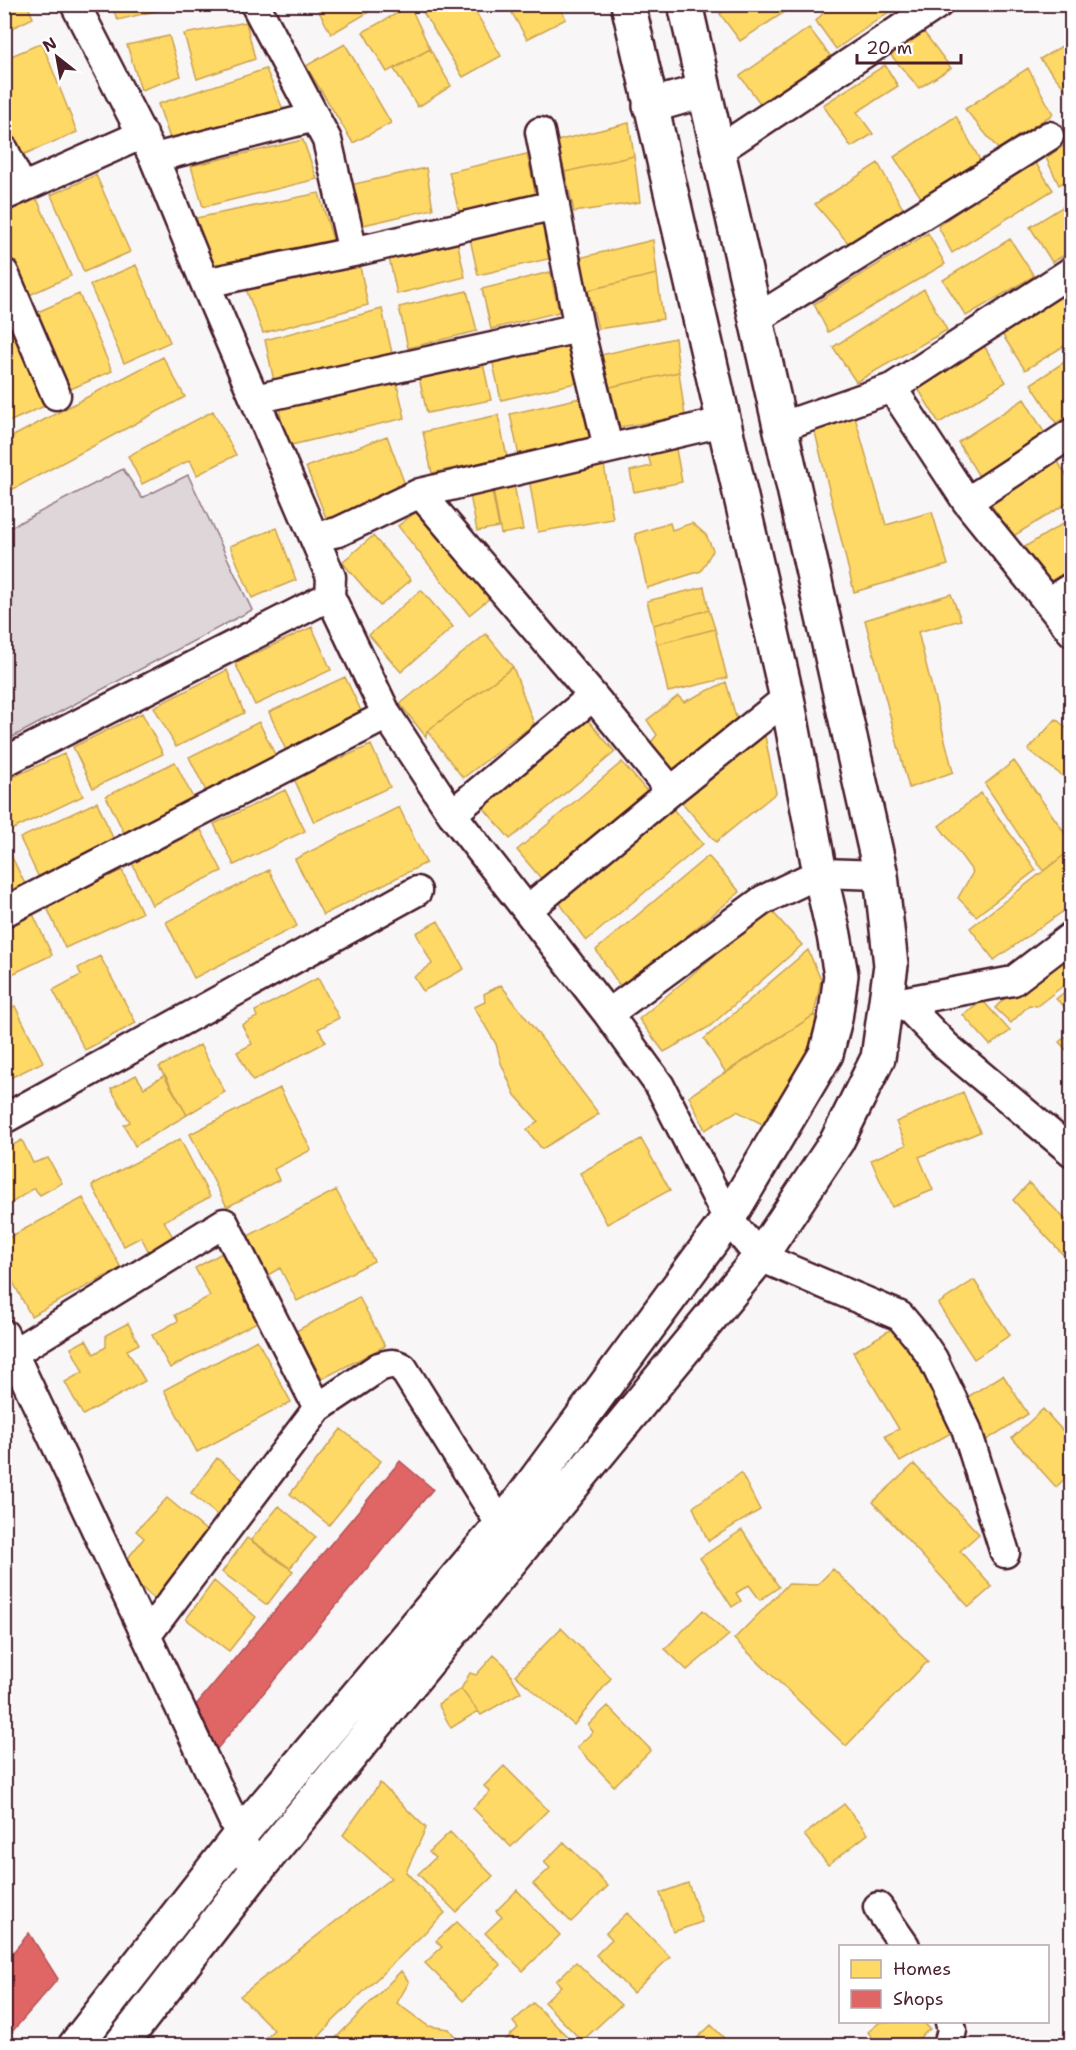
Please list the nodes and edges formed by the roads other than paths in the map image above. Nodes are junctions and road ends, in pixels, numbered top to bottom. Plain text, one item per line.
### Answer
1 (75, 4) edge
2 (255, 4) edge
3 (628, 4) edge
4 (938, 4) edge
5 (693, 9) edge
6 (704, 91) junction
7 (650, 106) junction
8 (315, 117) junction
9 (540, 132) dead end
10 (1049, 136) dead end
11 (148, 146) junction
12 (4, 150) edge
13 (719, 150) junction
14 (13, 192) edge
15 (555, 205) junction
16 (354, 252) junction
17 (1071, 271) edge
18 (4, 273) edge
19 (205, 282) junction
20 (756, 319) junction
21 (579, 328) junction
22 (892, 388) junction
23 (56, 395) dead end
24 (255, 399) junction
25 (723, 422) junction
26 (780, 428) junction
27 (1071, 433) edge
28 (608, 447) junction
29 (420, 493) junction
30 (967, 502) junction
31 (314, 537) junction
32 (1060, 595) edge
33 (330, 596) junction
34 (1071, 632) edge
35 (593, 696) junction
36 (786, 698) junction
37 (387, 715) junction
38 (4, 762) edge
39 (671, 791) junction
40 (452, 814) junction
41 (820, 873) junction
42 (881, 875) junction
43 (417, 891) dead end
44 (527, 910) junction
45 (4, 912) edge
46 (1071, 936) edge
47 (895, 1004) junction
48 (608, 1014) junction
49 (4, 1119) edge
50 (1071, 1152) edge
51 (728, 1219) junction
52 (760, 1257) junction
53 (7, 1349) edge
54 (318, 1408) junction
55 (501, 1525) junction
56 (1005, 1553) dead end
57 (146, 1636) junction
58 (240, 1835) junction
59 (255, 1872) junction
60 (878, 1907) dead end
61 (904, 1945) edge
62 (950, 2023) edge
63 (77, 2045) edge
64 (120, 2046) edge
65 (948, 2046) edge

1 - 11 street
2 - 8 street
3 - 7 street
4 - 13 street
5 - 6 street
6 - 7 street
6 - 13 street
7 - 25 street
8 - 11 street
8 - 16 street
9 - 15 street
10 - 20 street
11 - 14 street
11 - 19 street
12 - 14 street
13 - 20 street
15 - 16 street
15 - 21 street
16 - 19 street
17 - 22 street
18 - 23 street
19 - 24 street
20 - 26 street
21 - 24 street
21 - 28 street
22 - 26 street
22 - 30 street
24 - 31 street
25 - 28 street
25 - 36 street
26 - 42 street
27 - 30 street
28 - 29 street
29 - 31 street
29 - 35 street
30 - 32 street
31 - 33 street
32 - 34 street
33 - 37 street
33 - 38 street
35 - 39 street
35 - 40 street
36 - 39 street
36 - 41 street
37 - 40 street
37 - 45 street
39 - 44 street
40 - 44 street
41 - 42 street
41 - 48 street
41 - 51 street
42 - 47 street
43 - 49 street
44 - 48 street
46 - 47 street
47 - 50 street
47 - 52 street
48 - 51 street
51 - 52 street
51 - 55 street
52 - 56 street
52 - 59 street
53 - 54 street
53 - 57 street
54 - 55 street
54 - 57 street
55 - 58 street
57 - 58 street
58 - 59 street
58 - 63 street
59 - 64 street
60 - 61 street
62 - 65 street

